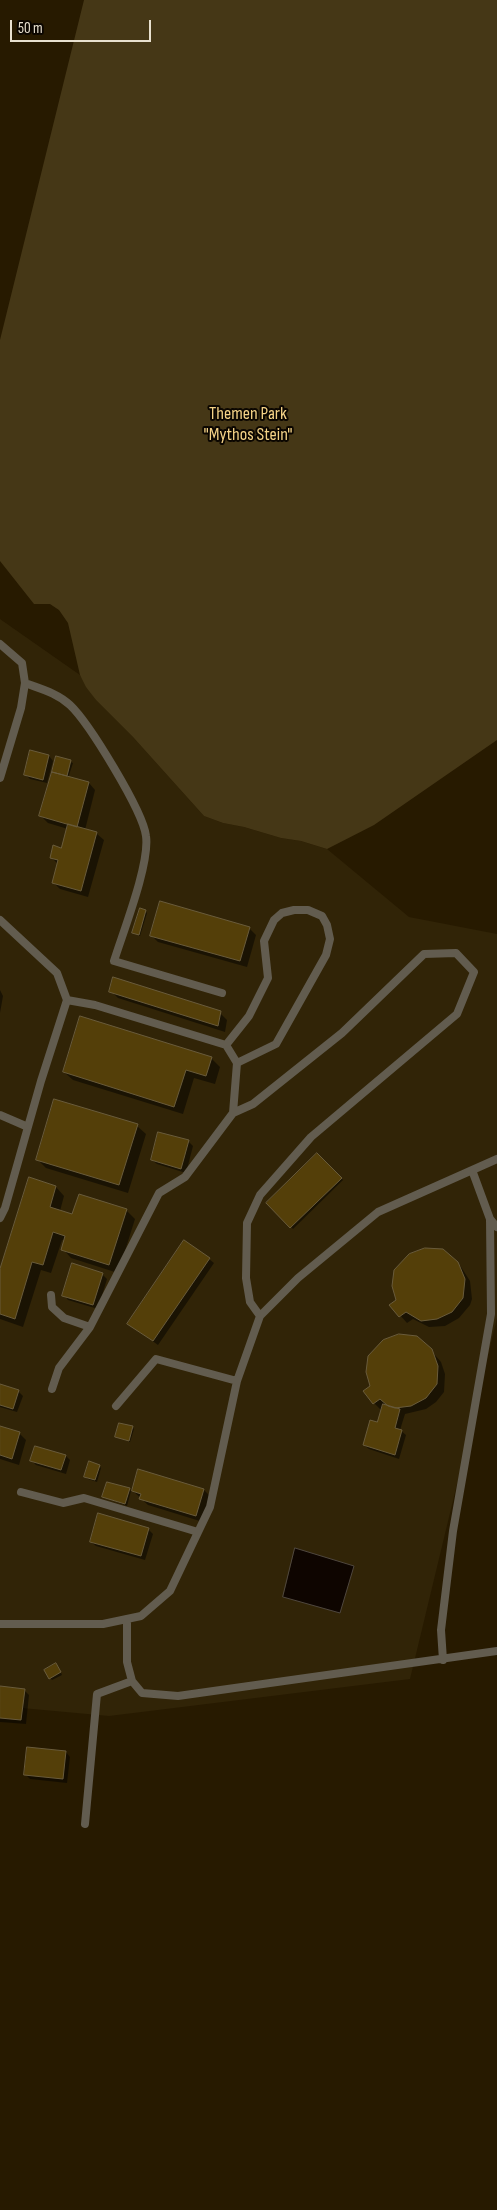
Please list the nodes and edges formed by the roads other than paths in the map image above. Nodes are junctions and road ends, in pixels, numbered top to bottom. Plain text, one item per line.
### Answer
1 (0, 644) edge
2 (26, 684) junction
3 (0, 778) edge
4 (0, 920) edge
5 (222, 993) dead end
6 (67, 1000) junction
7 (226, 1045) junction
8 (236, 1063) junction
9 (232, 1113) junction
10 (0, 1115) edge
11 (28, 1127) junction
12 (497, 1159) edge
13 (472, 1170) junction
14 (0, 1218) edge
15 (490, 1219) junction
16 (497, 1227) edge
17 (51, 1295) dead end
18 (260, 1316) junction
19 (90, 1327) junction
20 (237, 1381) junction
21 (52, 1389) dead end
22 (116, 1406) dead end
23 (21, 1492) dead end
24 (198, 1532) junction
25 (128, 1619) junction
26 (0, 1624) edge
27 (497, 1651) edge
28 (443, 1660) junction
29 (132, 1681) junction
30 (86, 1824) dead end

1 - 2 lane
2 - 3 lane
2 - 5 lane
4 - 6 lane
6 - 7 lane
6 - 11 lane
7 - 8 lane
7 - 8 lane
8 - 9 lane
9 - 18 lane
9 - 19 lane
10 - 11 lane
11 - 14 lane
12 - 13 lane
13 - 15 lane
13 - 18 lane
15 - 16 lane
15 - 28 lane
17 - 19 lane
18 - 20 lane
19 - 21 lane
20 - 22 lane
20 - 24 lane
23 - 24 lane
24 - 25 lane
25 - 26 lane
25 - 29 lane
27 - 28 lane
28 - 29 lane
29 - 30 lane

